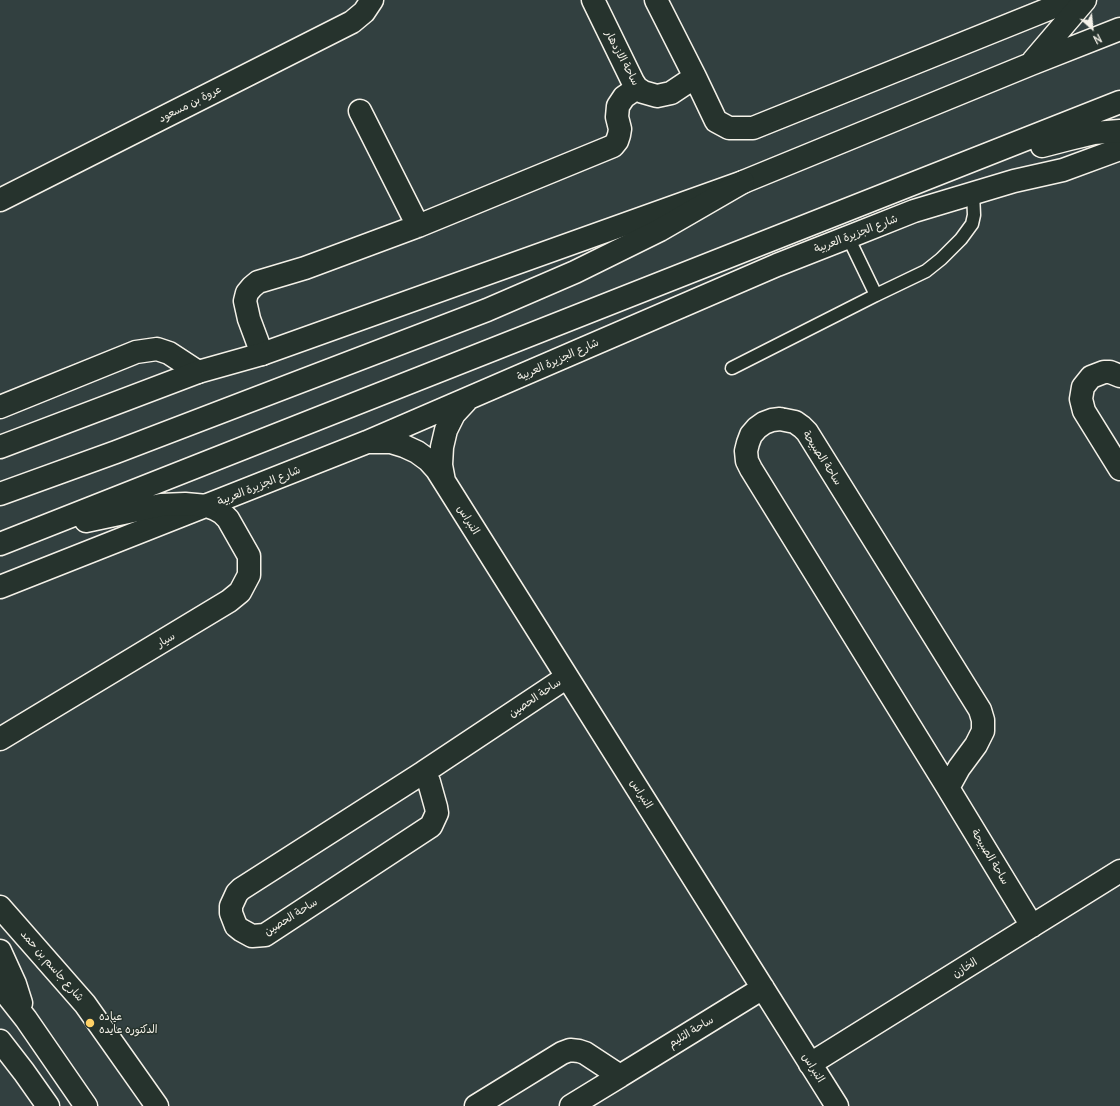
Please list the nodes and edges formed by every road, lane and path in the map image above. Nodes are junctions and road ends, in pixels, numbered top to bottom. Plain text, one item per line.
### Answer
1 (372, 0) edge
2 (593, 0) edge
3 (656, 0) edge
4 (1071, 0) edge
5 (1085, 0) edge
6 (1120, 29) edge
7 (1030, 64) junction
8 (695, 77) junction
9 (637, 88) junction
10 (1120, 102) edge
11 (360, 111) dead end
12 (1120, 131) edge
13 (1120, 149) edge
14 (998, 150) junction
15 (743, 182) junction
16 (973, 193) junction
17 (0, 200) edge
18 (418, 226) junction
19 (848, 237) junction
20 (876, 295) junction
21 (262, 354) junction
22 (732, 368) dead end
23 (198, 372) junction
24 (1120, 376) edge
25 (466, 400) junction
26 (0, 407) edge
27 (368, 442) junction
28 (0, 447) edge
29 (1120, 469) edge
30 (444, 482) junction
31 (0, 494) edge
32 (208, 506) junction
33 (55, 523) junction
34 (0, 544) edge
35 (0, 587) edge
36 (567, 677) junction
37 (0, 740) edge
38 (424, 772) junction
39 (948, 788) junction
40 (1120, 871) edge
41 (0, 907) edge
42 (1032, 926) junction
43 (0, 951) edge
44 (0, 986) edge
45 (763, 988) junction
46 (26, 1019) junction
47 (0, 1041) edge
48 (810, 1064) junction
49 (620, 1076) junction
50 (48, 1106) edge
51 (86, 1106) edge
52 (157, 1106) edge
53 (476, 1106) edge
54 (571, 1106) edge
55 (837, 1106) edge

1 - 17 street, عروة بن مسعود
2 - 9 street, ساحة الازدهار
3 - 8 street
4 - 8 street
5 - 7 street
6 - 7 street
7 - 15 street
8 - 9 street, ساحة الازدهار
9 - 18 street
10 - 14 street
11 - 18 street
12 - 14 street
13 - 16 street, شارع الجزيرة العربية
14 - 33 street
15 - 21 street
15 - 31 street
16 - 19 street, شارع الجزيرة العربية
16 - 20 lane
18 - 21 street
19 - 20 lane
19 - 25 street, شارع الجزيرة العربية
20 - 22 lane
21 - 23 street
23 - 26 street
23 - 28 street
24 - 29 street
25 - 27 street, شارع الجزيرة العربية
25 - 30 street, النبراس
27 - 30 street, النبراس
27 - 32 street, شارع الجزيرة العربية
30 - 36 street, النبراس
32 - 33 street
32 - 35 street, شارع الجزيرة العربية
32 - 37 street, سيار
33 - 34 street
36 - 38 street, ساحة الحصين
36 - 45 street, النبراس
38 - 38 street, ساحة الحصين
39 - 39 street, ساحة الصبيحة
39 - 42 street, ساحة الصبيحة
40 - 42 street, الخازن
41 - 52 street, شارع جاسم بن حمد
42 - 48 street, الخازن
43 - 46 street
44 - 46 street
45 - 48 street, النبراس
45 - 49 street, ساحة الثليم
46 - 51 street
47 - 50 street
48 - 55 street, النبراس
49 - 53 street
49 - 54 street, ساحة الثليم

